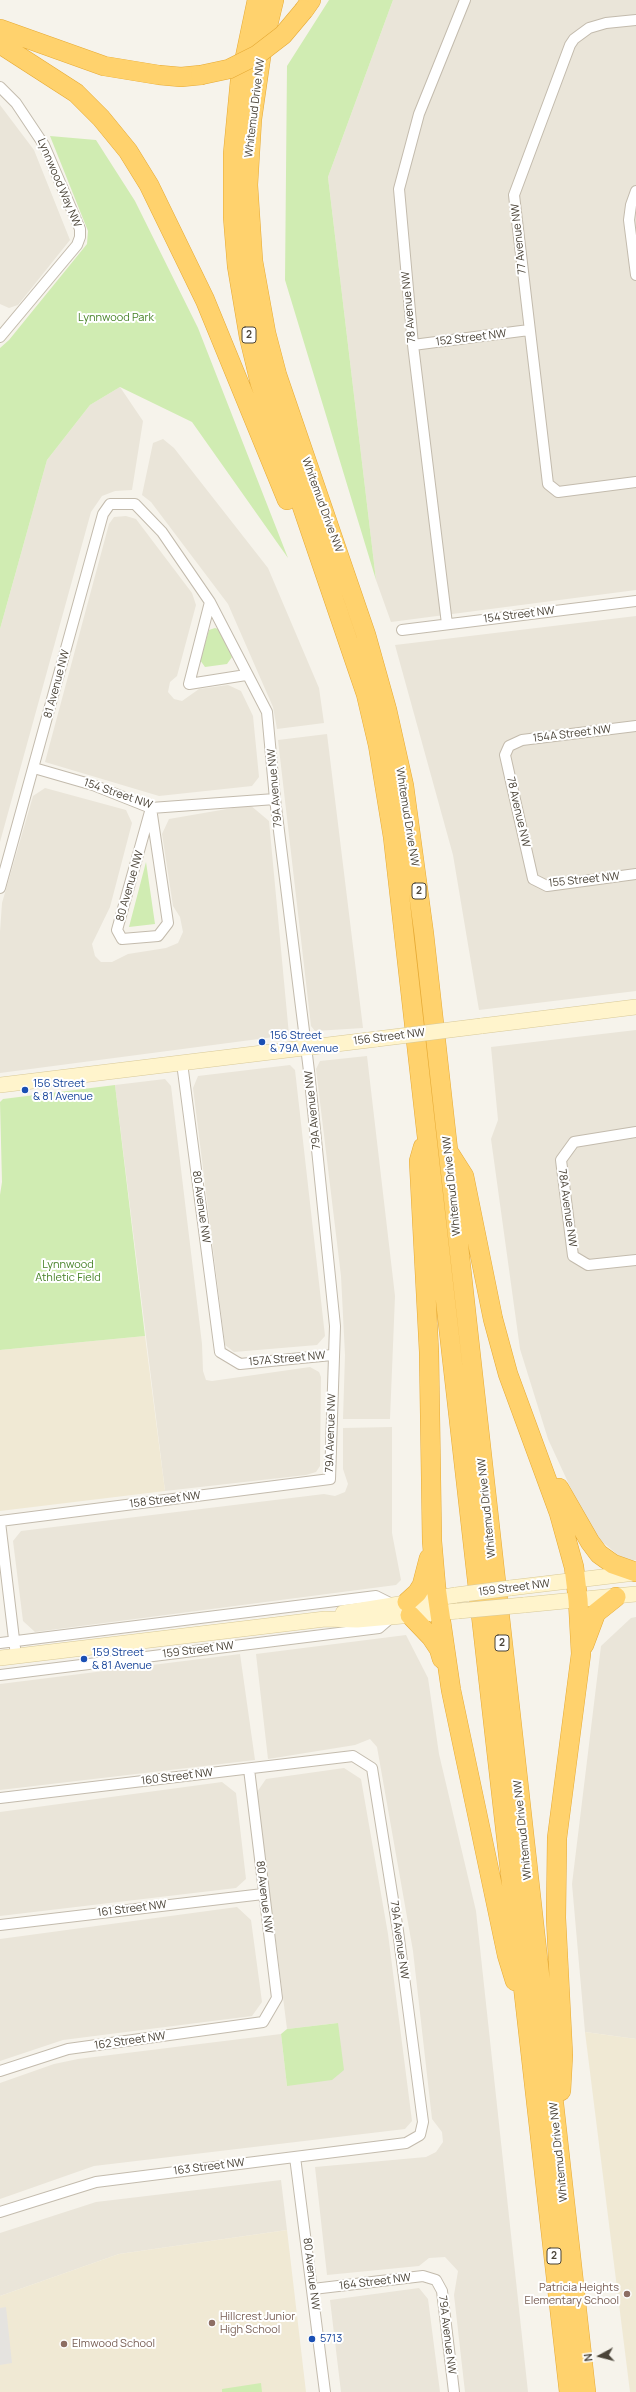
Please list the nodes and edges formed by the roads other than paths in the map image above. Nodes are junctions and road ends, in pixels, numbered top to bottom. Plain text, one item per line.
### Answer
1 (257, 0) edge
2 (274, 0) edge
3 (465, 0) edge
4 (307, 5) edge
5 (636, 20) edge
6 (0, 29) edge
7 (0, 44) edge
8 (0, 87) edge
9 (636, 190) edge
10 (636, 275) edge
11 (529, 330) junction
12 (1, 333) edge
13 (413, 345) junction
14 (636, 482) edge
15 (135, 504) joint
16 (636, 601) edge
17 (210, 602) junction
18 (447, 624) junction
19 (402, 630) dead end
20 (354, 656) junction
21 (246, 675) junction
22 (636, 726) edge
23 (509, 746) joint
24 (34, 768) junction
25 (275, 799) junction
26 (151, 808) junction
27 (636, 874) edge
28 (533, 879) joint
29 (0, 888) edge
30 (636, 1007) edge
31 (306, 1046) junction
32 (182, 1063) junction
33 (0, 1085) edge
34 (428, 1132) junction
35 (636, 1132) edge
36 (448, 1150) junction
37 (636, 1260) edge
38 (220, 1352) joint
39 (332, 1355) junction
40 (518, 1404) junction
41 (330, 1479) joint
42 (0, 1522) edge
43 (432, 1541) junction
44 (636, 1572) edge
45 (575, 1581) junction
46 (636, 1594) edge
47 (616, 1596) junction
48 (578, 1600) junction
49 (448, 1604) junction
50 (400, 1610) junction
51 (15, 1641) junction
52 (0, 1643) edge
53 (581, 1654) junction
54 (16, 1656) junction
55 (0, 1658) edge
56 (0, 1675) edge
57 (451, 1690) junction
58 (353, 1756) joint
59 (249, 1769) junction
60 (0, 1798) edge
61 (263, 1894) junction
62 (0, 1925) edge
63 (263, 2022) joint
64 (528, 2024) junction
65 (0, 2071) edge
66 (420, 2135) joint
67 (558, 2136) junction
68 (295, 2157) junction
69 (0, 2212) edge
70 (436, 2280) joint
71 (313, 2289) junction
72 (325, 2392) edge
73 (454, 2392) edge
74 (569, 2392) edge
75 (586, 2392) edge

1 - 20 highway, Whitemud Drive NW / 2
2 - 36 highway, Whitemud Drive NW / 2
3 - 13 street, 78 Avenue NW
4 - 6 highway, bridge
5 - 11 street, 77 Avenue NW
7 - 20 highway
8 - 12 street, Lynnwood Way NW
9 - 10 street
11 - 13 street, 152 Street NW
11 - 14 street, 77 Avenue NW
13 - 18 street, 78 Avenue NW
15 - 17 street, 79A Avenue NW
15 - 24 street, 81 Avenue NW
16 - 18 street, 154 Street NW
17 - 21 street, 79A Avenue NW
17 - 21 street
18 - 19 street, 154 Street NW
20 - 34 highway, Whitemud Drive NW / 2
21 - 25 street, 79A Avenue NW
22 - 23 street, 154A Street NW
23 - 28 street, 78 Avenue NW
24 - 26 street, 154 Street NW
24 - 29 street, 81 Avenue NW
25 - 26 street, 154 Street NW
25 - 31 street, 79A Avenue NW
26 - 26 street, 80 Avenue NW
27 - 28 street, 155 Street NW
30 - 31 street, 156 Street NW, bridge
31 - 32 street, 156 Street NW
31 - 39 street, 79A Avenue NW
32 - 33 street, 156 Street NW
32 - 38 street, 80 Avenue NW
34 - 43 highway
34 - 64 highway, Whitemud Drive NW / 2
35 - 37 street, 78A Avenue NW
36 - 40 highway
36 - 67 highway, Whitemud Drive NW / 2
38 - 39 street, 157A Street NW
39 - 41 street, 79A Avenue NW
40 - 44 highway
40 - 45 highway
41 - 42 street, 158 Street NW
42 - 51 street
43 - 49 highway
43 - 50 highway
44 - 45 street, 159 Street NW
45 - 48 highway
45 - 49 street, 159 Street NW, bridge
46 - 47 street, 159 Street NW
47 - 48 street, 159 Street NW
47 - 53 highway
48 - 49 street, 159 Street NW, bridge
48 - 53 highway
49 - 50 street, 159 Street NW
49 - 57 highway
50 - 51 street, 159 Street NW
50 - 54 street, 159 Street NW
50 - 56 street, 159 Street NW
50 - 57 highway
51 - 52 street, 159 Street NW
51 - 54 street
53 - 67 highway
54 - 55 street, 159 Street NW
57 - 64 highway
58 - 59 street, 160 Street NW
58 - 66 street, 79A Avenue NW
59 - 60 street, 160 Street NW
59 - 61 street, 80 Avenue NW
61 - 62 street, 161 Street NW
61 - 63 street, 80 Avenue NW
63 - 65 street, 162 Street NW
64 - 74 highway, Whitemud Drive NW / 2
66 - 68 street, 163 Street NW
67 - 75 highway, Whitemud Drive NW / 2
68 - 69 street, 163 Street NW
68 - 71 street, 80 Avenue NW
70 - 71 street, 164 Street NW
70 - 73 street, 79A Avenue NW
71 - 72 street, 80 Avenue NW

